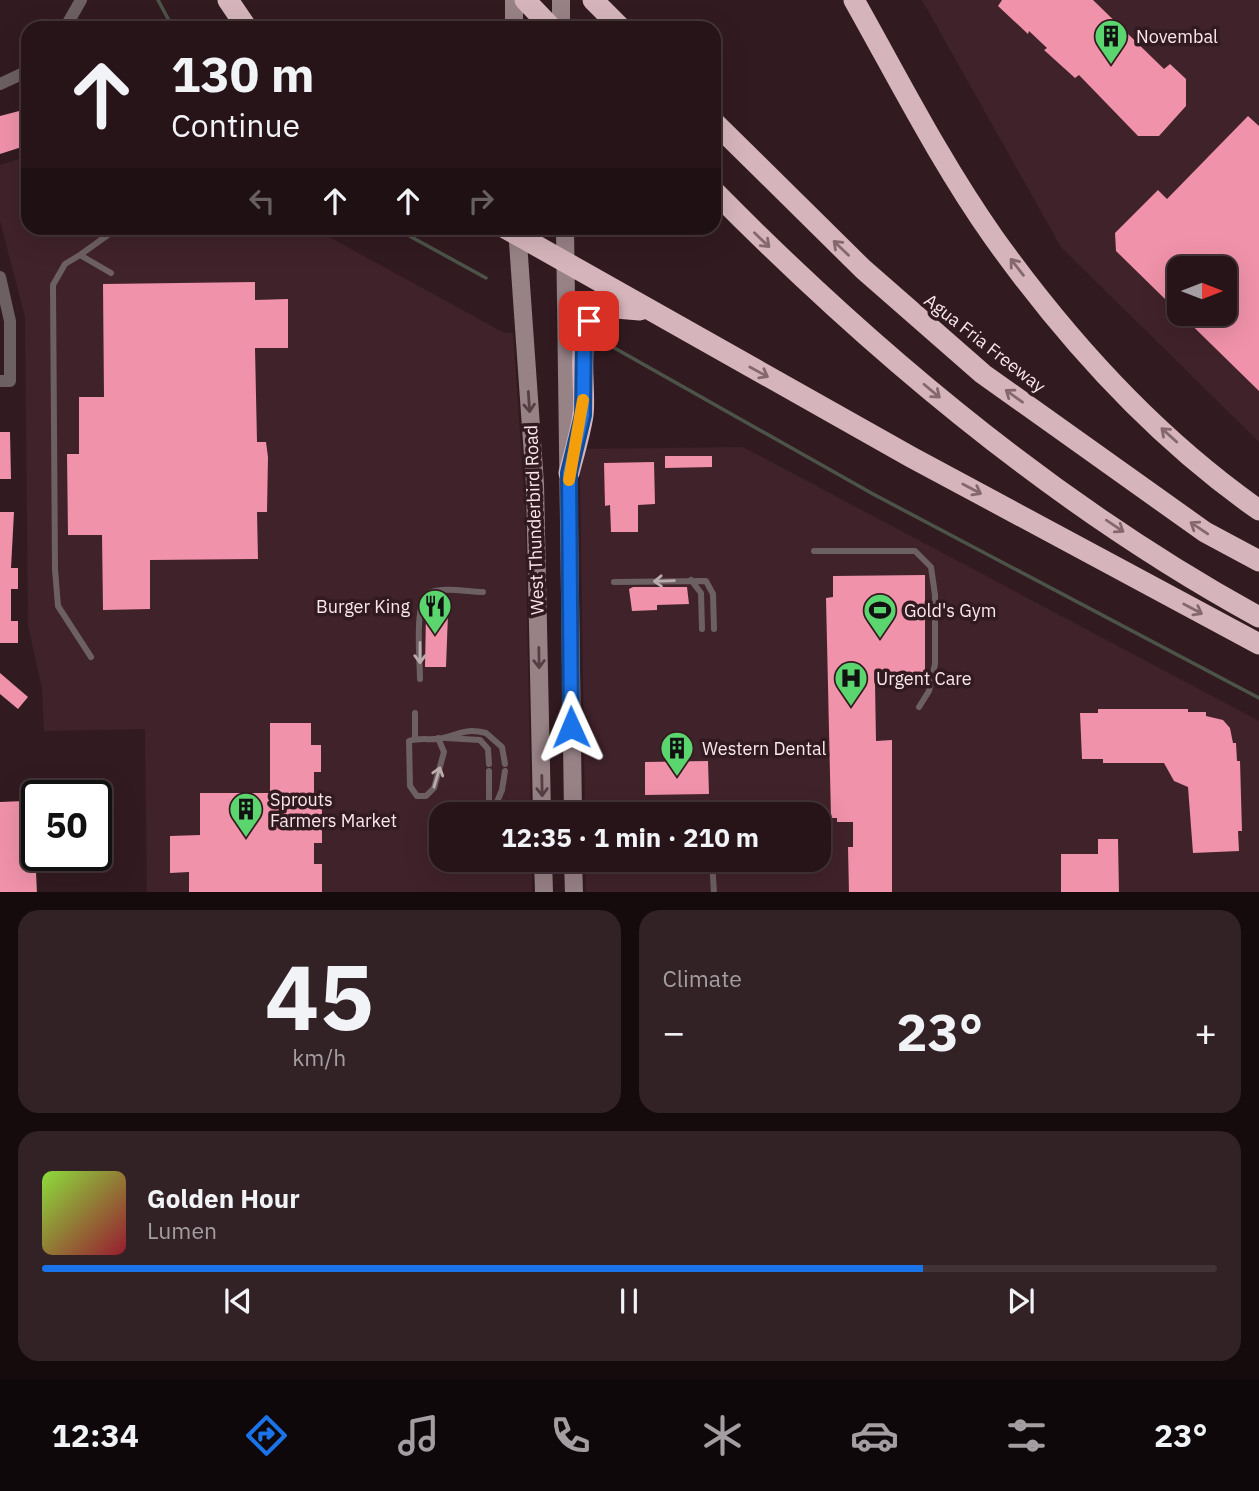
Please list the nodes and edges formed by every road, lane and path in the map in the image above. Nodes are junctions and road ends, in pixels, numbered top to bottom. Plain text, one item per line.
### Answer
1 (81, 0) edge
2 (228, 0) edge
3 (514, 0) edge
4 (525, 0) edge
5 (561, 0) edge
6 (854, 0) edge
7 (598, 4) edge
8 (69, 21) edge
9 (242, 21) edge
10 (514, 21) edge
11 (545, 21) edge
12 (561, 21) edge
13 (614, 21) edge
14 (21, 74) edge
15 (0, 84) edge
16 (721, 129) edge
17 (721, 198) edge
18 (108, 235) edge
19 (513, 235) edge
20 (521, 235) edge
21 (565, 235) edge
22 (80, 255) junction
23 (566, 262) junction
24 (111, 274) dead end
25 (0, 277) edge
26 (649, 311) junction
27 (5, 381) edge
28 (569, 473) junction
29 (1259, 510) edge
30 (814, 551) dead end
31 (1259, 561) edge
32 (691, 580) junction
33 (614, 582) dead end
34 (483, 592) dead end
35 (1259, 617) edge
36 (702, 629) dead end
37 (714, 629) dead end
38 (1259, 644) edge
39 (91, 657) dead end
40 (420, 679) dead end
41 (919, 707) dead end
42 (415, 713) dead end
43 (415, 738) junction
44 (441, 738) junction
45 (488, 802) edge
46 (497, 802) edge
47 (542, 802) edge
48 (573, 802) edge
49 (543, 872) edge
50 (573, 872) edge
51 (712, 872) edge
52 (544, 892) edge
53 (574, 892) edge
54 (713, 892) edge

1 - 8 street
2 - 9 highway
3 - 10 main road
4 - 11 highway
5 - 12 main road
29 -> 6 highway
7 - 13 highway
14 - 15 street
31 -> 16 highway, Agua Fria Freeway
17 -> 35 highway
18 - 22 lane
19 -> 47 main road, West Thunderbird Road
20 - 23 highway
21 - 23 main road, West Thunderbird Road
22 - 24 lane
22 - 39 lane
23 - 26 highway
23 - 28 main road, West Thunderbird Road
25 - 27 street
26 - 28 highway
26 -> 38 highway
28 - 48 main road, West Thunderbird Road
30 - 41 lane
32 -> 33 lane
32 - 36 lane
32 - 37 lane
34 -> 40 lane
42 - 43 lane
43 - 44 lane
43 -> 44 lane
44 - 45 lane
44 - 46 lane
49 - 52 main road
50 - 53 main road
51 - 54 lane

